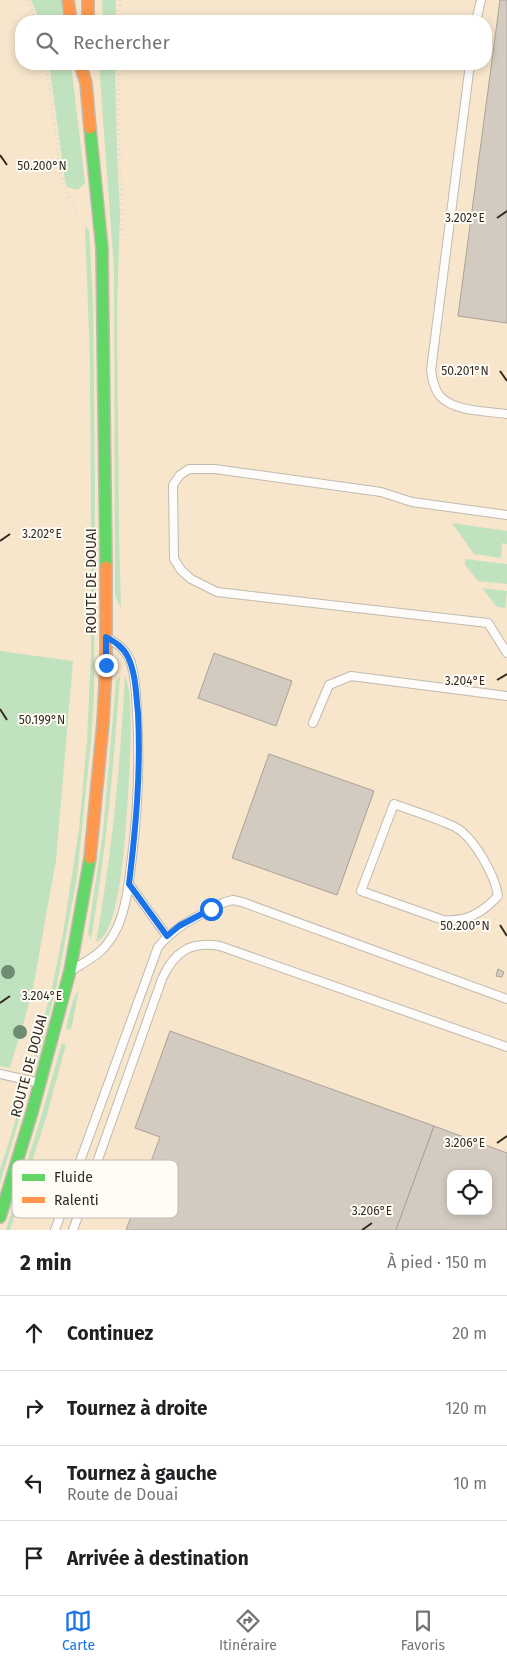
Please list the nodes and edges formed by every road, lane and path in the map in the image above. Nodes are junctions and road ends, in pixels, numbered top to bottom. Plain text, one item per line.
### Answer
1 (28, 0) edge
2 (68, 0) edge
3 (88, 0) edge
4 (120, 0) edge
5 (481, 0) edge
6 (34, 15) edge
7 (70, 15) edge
8 (88, 15) edge
9 (120, 15) edge
10 (477, 15) edge
11 (47, 70) edge
12 (82, 70) edge
13 (87, 70) edge
14 (469, 70) edge
15 (86, 82) junction
16 (80, 216) dead end
17 (507, 414) edge
18 (507, 515) edge
19 (106, 637) junction
20 (507, 653) edge
21 (507, 696) edge
22 (313, 723) dead end
23 (129, 884) junction
24 (498, 896) junction
25 (507, 899) edge
26 (167, 936) junction
27 (70, 971) junction
28 (507, 999) edge
29 (507, 1047) edge
30 (0, 1074) edge
31 (41, 1083) junction
32 (17, 1160) edge
33 (80, 1160) edge
34 (98, 1160) edge
35 (12, 1178) edge
36 (0, 1217) edge
37 (59, 1218) edge
38 (77, 1218) edge
39 (55, 1230) edge
40 (73, 1230) edge

1 - 6 path
2 - 7 main road
3 - 8 main road
4 - 9 path
5 - 10 lane
11 - 16 path
12 - 15 main road, ROUTE DE DOUAI
13 - 15 main road, ROUTE DE DOUAI
14 - 17 lane
15 - 19 main road, ROUTE DE DOUAI
18 - 20 lane
19 - 23 lane
19 - 27 main road, ROUTE DE DOUAI
21 - 22 lane
23 - 26 lane
23 - 27 lane
24 - 24 lane
24 - 25 lane
26 - 28 lane
26 - 33 lane
27 - 31 main road, ROUTE DE DOUAI
29 - 34 lane
30 - 31 lane
31 - 32 main road, ROUTE DE DOUAI
35 - 36 main road, ROUTE DE DOUAI
37 - 39 lane
38 - 40 lane

